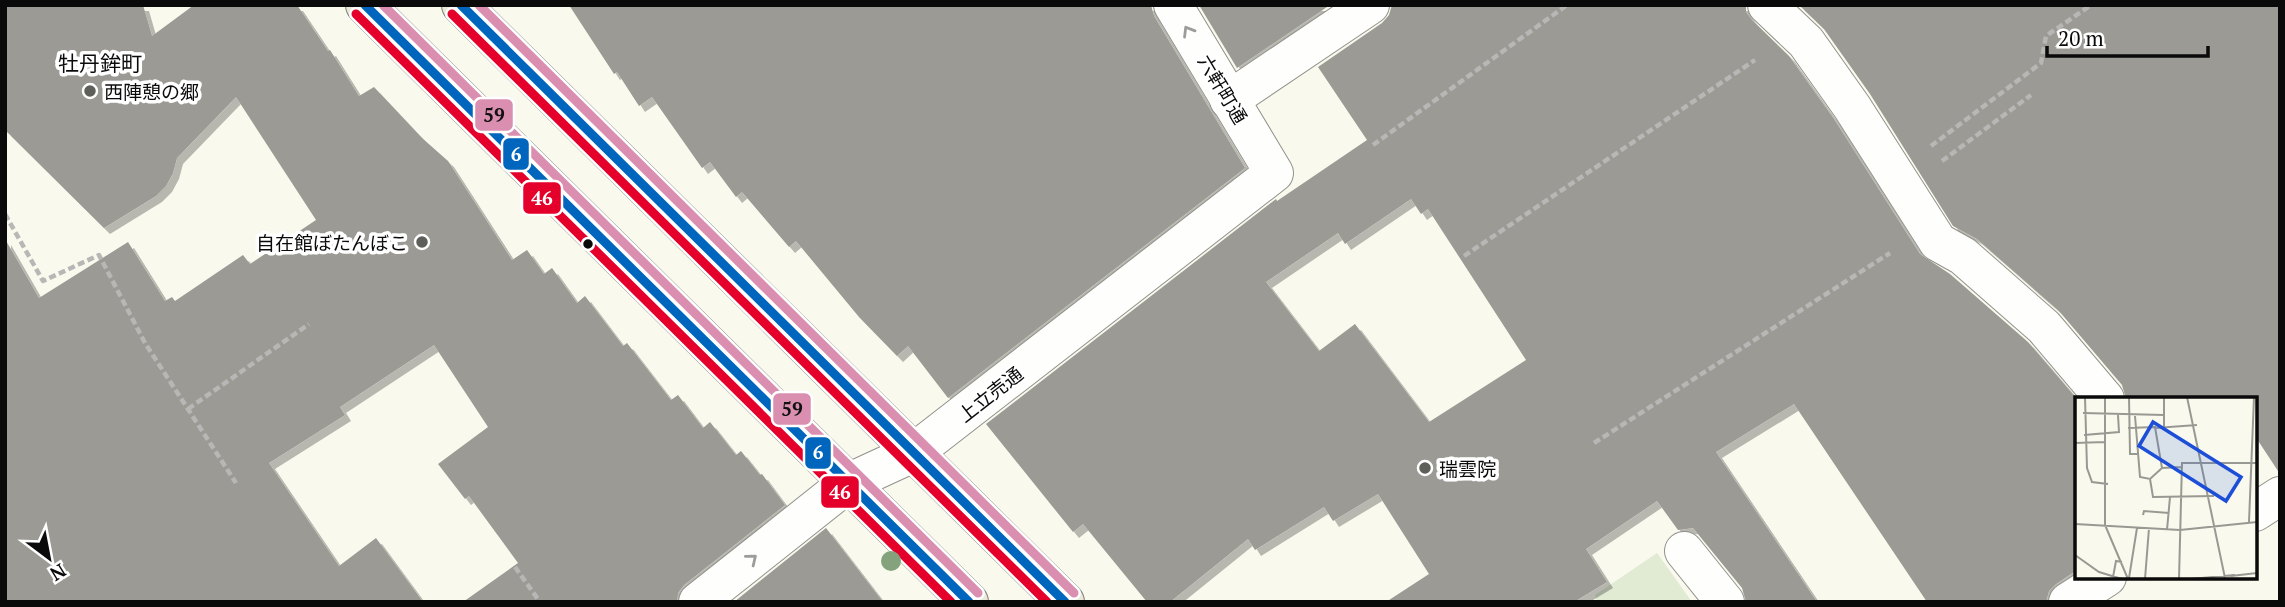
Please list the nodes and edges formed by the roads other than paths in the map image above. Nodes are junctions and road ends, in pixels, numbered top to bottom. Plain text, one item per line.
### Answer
1 (365, 5) edge
2 (461, 5) edge
3 (1173, 5) edge
4 (1370, 5) edge
5 (1767, 5) edge
6 (1230, 100) junction
7 (1274, 173) joint
8 (2103, 397) edge
9 (913, 453) junction
10 (848, 483) junction
11 (2280, 496) edge
12 (2257, 511) edge
13 (1684, 551) dead end
14 (2104, 579) edge
15 (698, 602) edge
16 (969, 602) edge
17 (1065, 602) edge
18 (1725, 602) edge
19 (2068, 602) edge

1 - 10 main road
2 - 9 main road
6 -> 3 street, 六軒町通
4 - 6 street
5 - 8 street
6 - 7 street, 六軒町通
7 - 9 street, 上立売通
9 - 10 street, 上立売通
9 - 17 main road
15 -> 10 street, 上立売通
10 - 16 main road
11 - 12 street
13 - 18 street
14 - 19 street

